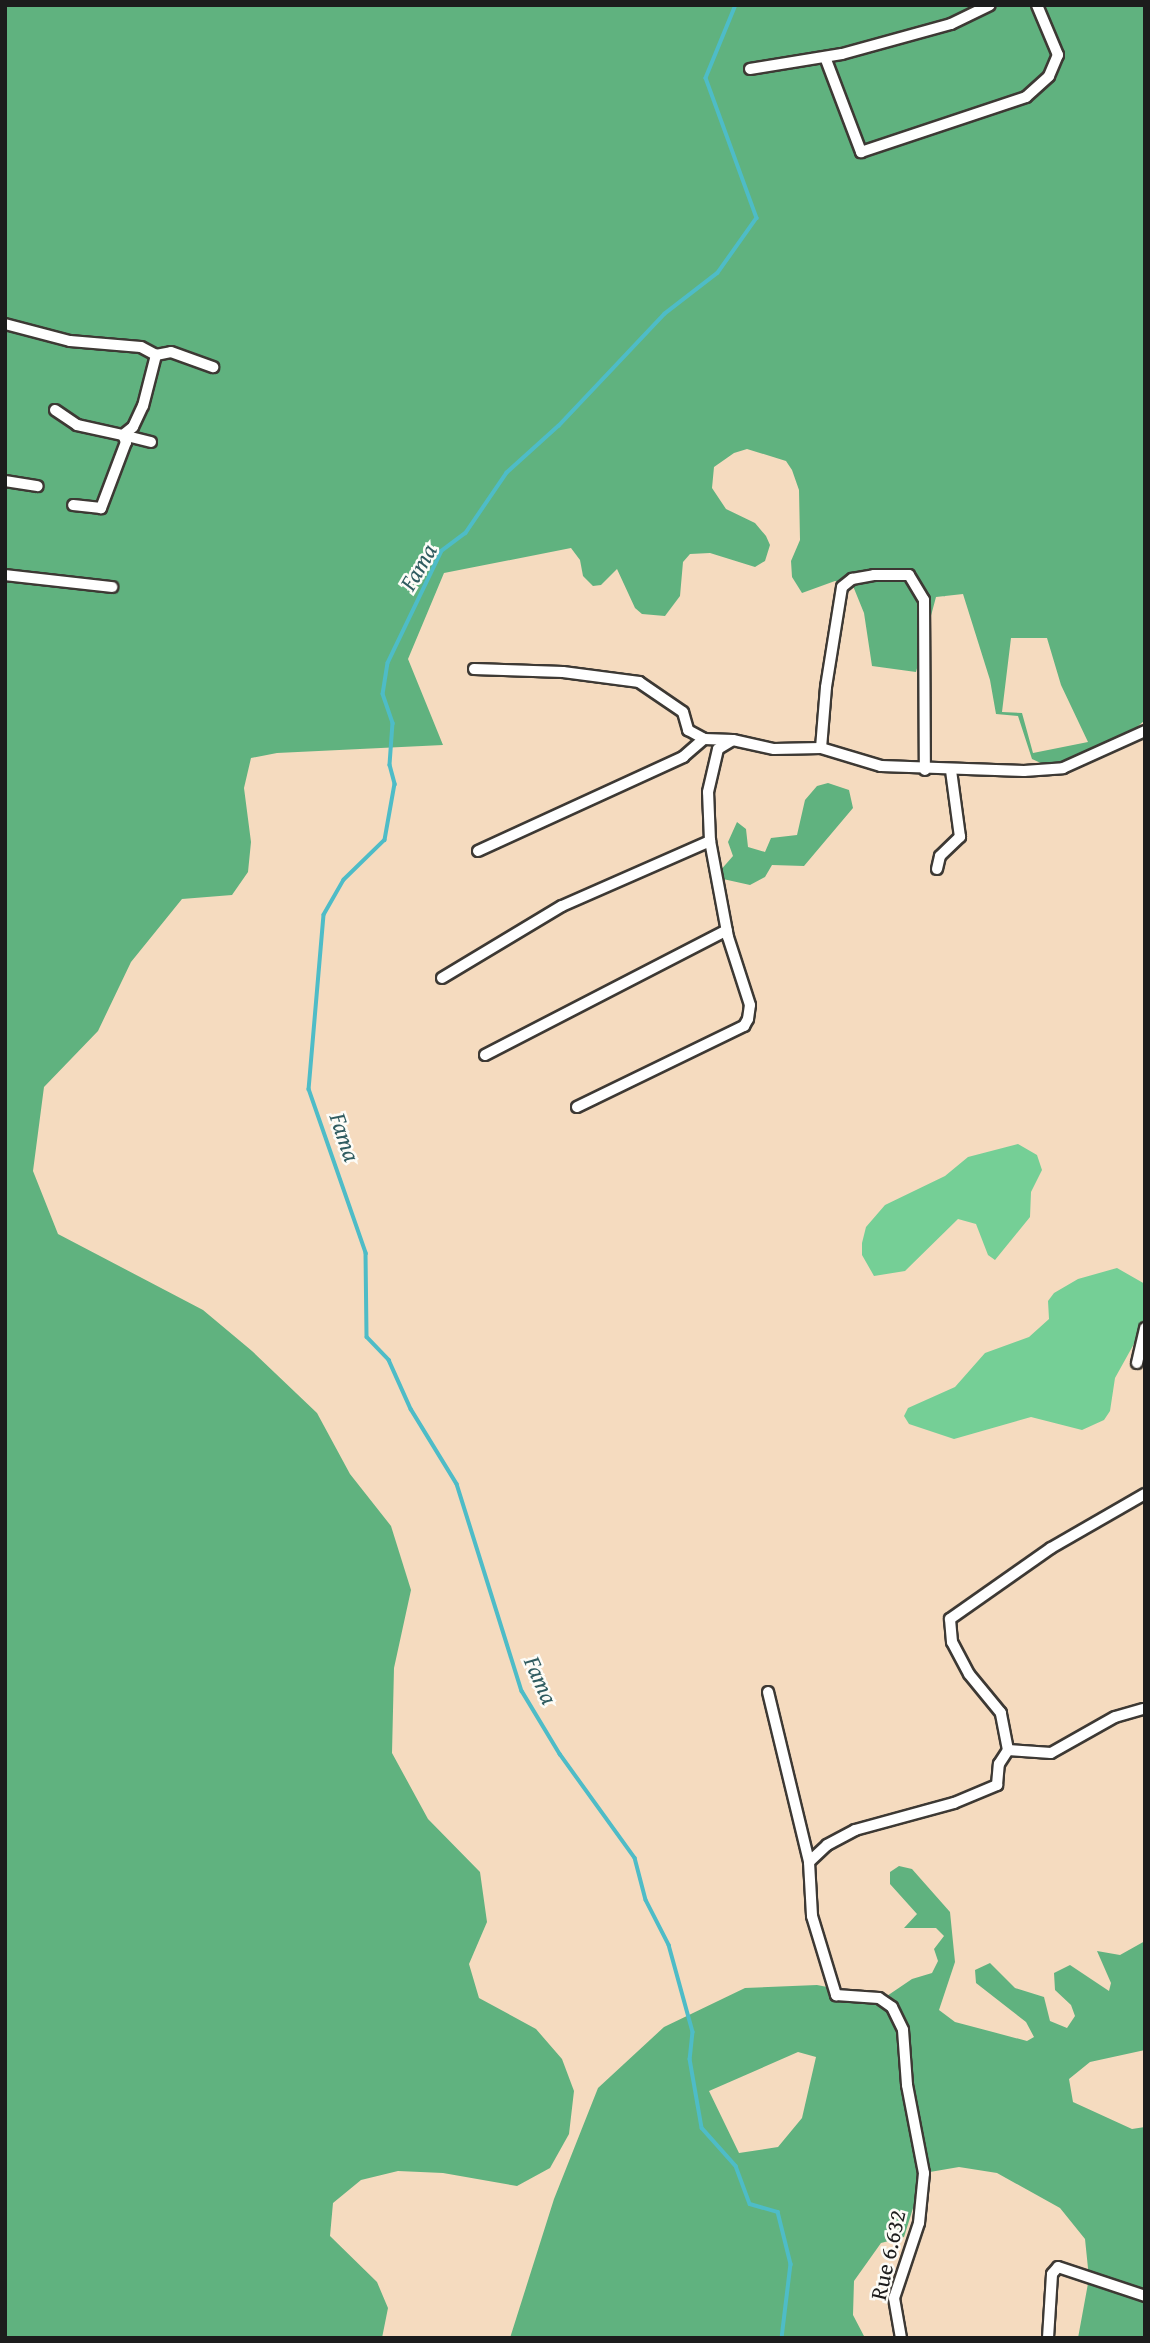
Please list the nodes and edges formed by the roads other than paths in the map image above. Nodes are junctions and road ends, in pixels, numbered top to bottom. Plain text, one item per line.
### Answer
1 (990, 5) edge
2 (1037, 5) edge
3 (825, 57) junction
4 (750, 69) dead end
5 (5, 324) edge
6 (156, 355) junction
7 (213, 367) dead end
8 (55, 410) dead end
9 (123, 435) junction
10 (151, 442) dead end
11 (5, 481) edge
12 (38, 486) dead end
13 (73, 505) dead end
14 (5, 575) edge
15 (112, 587) dead end
16 (474, 669) dead end
17 (1145, 731) edge
18 (704, 739) junction
19 (733, 740) junction
20 (821, 748) junction
21 (925, 770) junction
22 (951, 770) junction
23 (710, 841) junction
24 (478, 851) dead end
25 (937, 869) dead end
26 (727, 930) junction
27 (442, 978) dead end
28 (485, 1055) dead end
29 (577, 1107) dead end
30 (1145, 1328) edge
31 (1137, 1363) dead end
32 (1145, 1494) edge
33 (768, 1692) dead end
34 (1143, 1709) edge
35 (1008, 1750) junction
36 (809, 1863) junction
37 (1145, 2296) edge
38 (901, 2338) edge
39 (1048, 2338) edge

1 - 3 street
2 - 3 street
3 - 4 street
5 - 6 street
6 - 7 street
6 - 9 street
8 - 9 street
9 - 10 street
9 - 13 street
11 - 12 street
14 - 15 street
16 - 18 street
17 - 22 street
18 - 19 street
18 - 24 street
19 - 20 street
19 - 23 street
20 - 21 street
20 - 21 street
21 - 22 street
22 - 25 street
23 - 26 street
23 - 27 street
26 - 28 street
26 - 29 street
30 - 31 street
32 - 35 street
33 - 36 street
34 - 35 street
35 - 36 street
36 - 38 street, Rue 6.632
37 - 39 street

